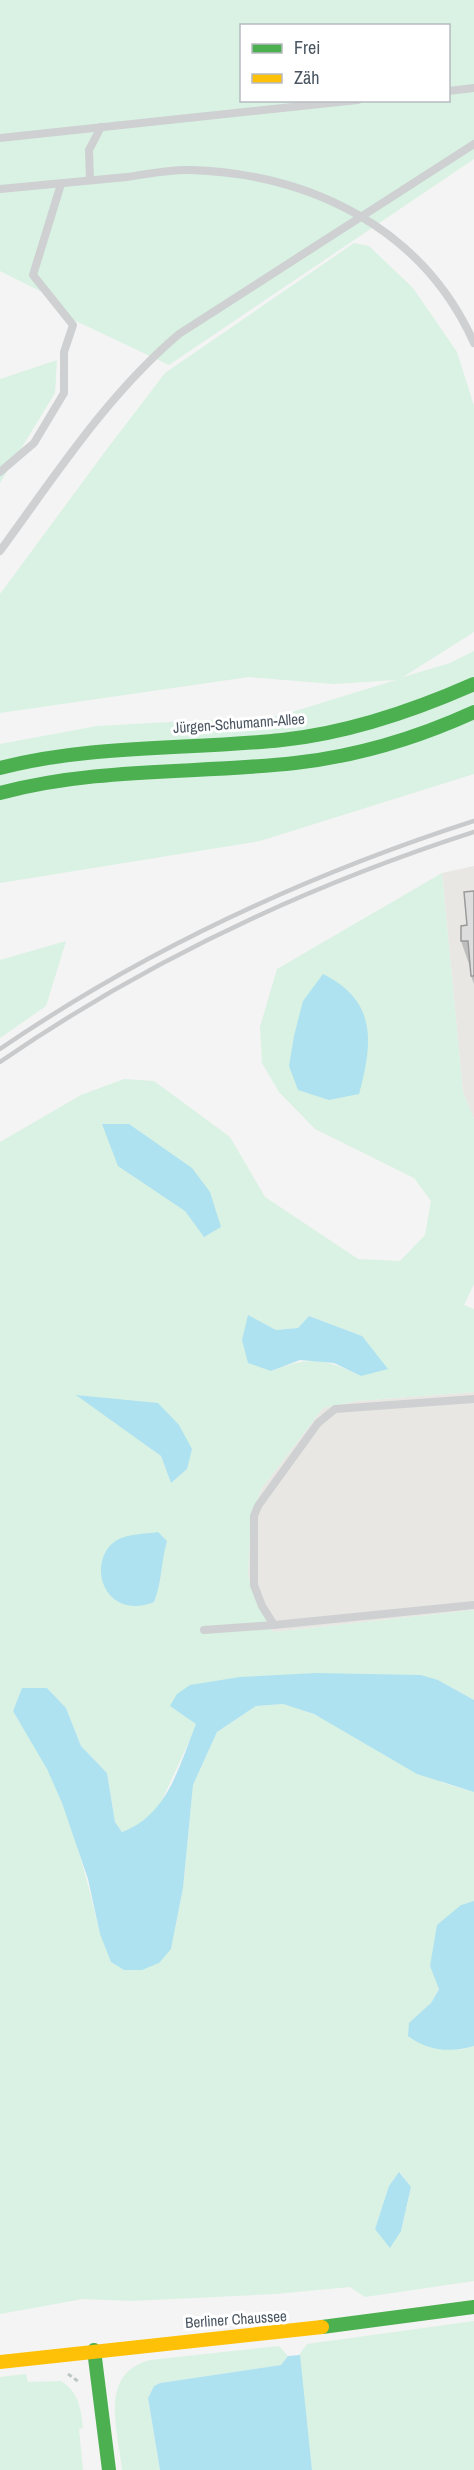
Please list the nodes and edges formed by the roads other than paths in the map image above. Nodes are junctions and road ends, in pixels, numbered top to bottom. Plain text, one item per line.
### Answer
1 (474, 88) edge
2 (450, 91) edge
3 (339, 102) edge
4 (101, 127) junction
5 (0, 138) edge
6 (474, 144) edge
7 (90, 180) junction
8 (61, 184) junction
9 (0, 189) edge
10 (362, 216) junction
11 (474, 343) edge
12 (0, 471) edge
13 (0, 551) edge
14 (474, 684) edge
15 (474, 712) edge
16 (0, 768) edge
17 (0, 793) edge
18 (474, 1399) edge
19 (474, 1605) edge
20 (274, 1625) junction
21 (204, 1630) dead end
22 (474, 2307) edge
23 (94, 2349) junction
24 (0, 2362) edge
25 (109, 2470) edge

1 - 2 lane
3 - 4 lane
4 - 5 lane
4 - 7 lane
6 - 10 lane
7 - 8 lane
7 - 10 lane
8 - 9 lane
8 - 12 lane
10 - 11 lane
10 - 13 lane
14 - 16 street, Jürgen-Schumann-Allee
15 - 17 street
18 - 20 lane
19 - 20 lane
20 - 21 lane
22 - 23 street, Berliner Chaussee
23 - 24 street, Berliner Chaussee
23 - 25 street

